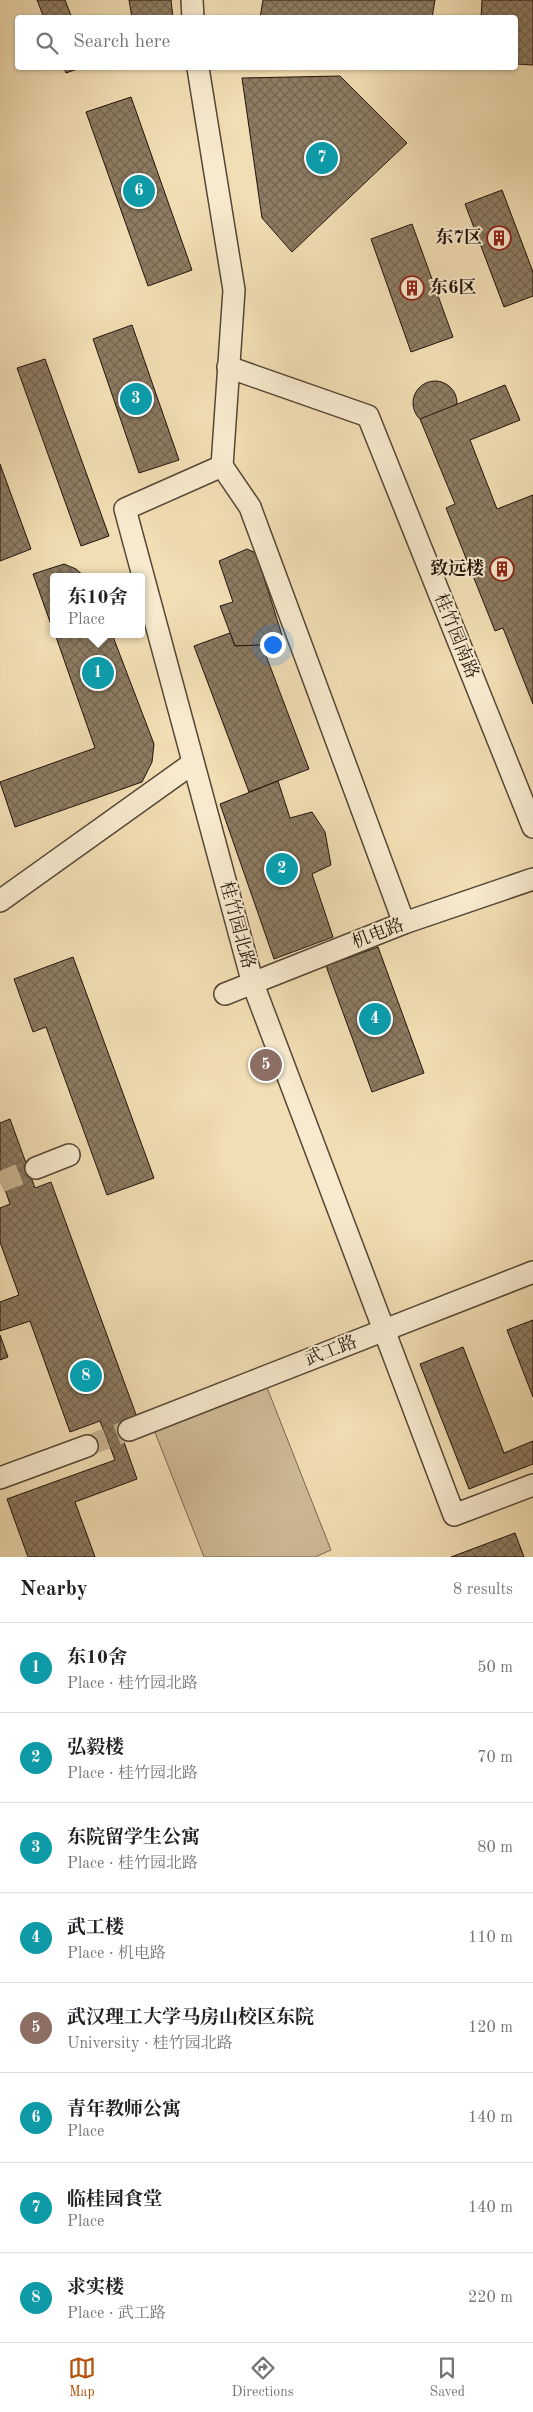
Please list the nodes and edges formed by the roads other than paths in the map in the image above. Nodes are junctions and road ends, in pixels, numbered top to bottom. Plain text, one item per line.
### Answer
1 (192, 0) edge
2 (193, 15) edge
3 (198, 70) edge
4 (228, 367) junction
5 (222, 466) junction
6 (142, 573) edge
7 (145, 583) edge
8 (193, 762) junction
9 (533, 827) edge
10 (533, 880) edge
11 (0, 901) edge
12 (404, 923) junction
13 (253, 984) junction
14 (226, 994) dead end
15 (69, 1155) dead end
16 (36, 1168) tunnel mouth
17 (533, 1272) edge
18 (383, 1331) junction
19 (128, 1430) tunnel mouth
20 (87, 1446) tunnel mouth
21 (0, 1478) edge
22 (533, 1485) edge

1 - 2 street
3 - 4 street
4 - 5 street
4 - 9 street, 桂竹园南路
5 - 6 street, 桂竹园北路
5 - 12 street
7 - 8 street, 桂竹园北路
8 - 11 street
8 - 13 street, 桂竹园北路
10 - 12 street, 机电路
12 - 13 street, 机电路
13 - 14 street, 机电路
13 - 18 street, 桂竹园北路
15 - 16 street
17 - 18 street, 武工路
18 - 19 street, 武工路
18 - 22 street, 桂竹园北路
20 - 21 street

